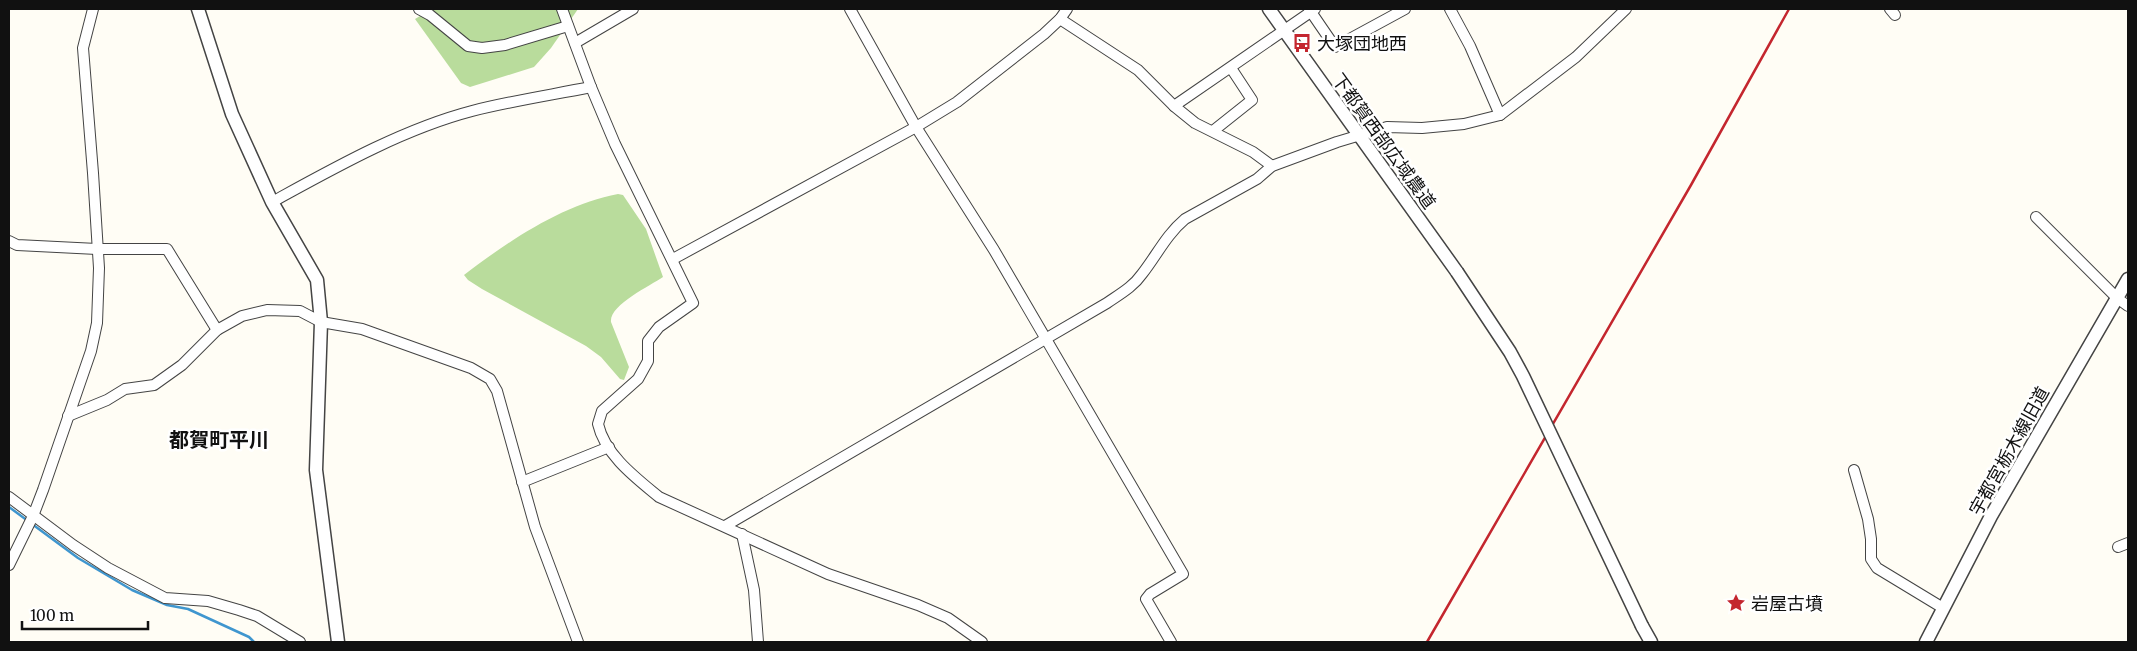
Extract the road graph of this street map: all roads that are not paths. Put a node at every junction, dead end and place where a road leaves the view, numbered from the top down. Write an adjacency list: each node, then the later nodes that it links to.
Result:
1 (92, 9): 28 (street)
2 (198, 9): 25 (street)
3 (419, 9): 14 (street)
4 (562, 9): 14 (street)
5 (633, 9): 16 (street)
6 (850, 9): 21 (street)
7 (1067, 9): 13 (street)
8 (1269, 9): 15 (street, 下都賀西部広域農道)
9 (1405, 9): 12 (street)
10 (1450, 9): 20 (street)
11 (1626, 9): 20 (street)
12 (1312, 10): 15 (street)
13 (1060, 19): 19 (street); 21 (street)
14 (568, 26): 16 (street)
15 (1283, 30): 17 (street); 23 (street, 下都賀西部広域農道)
16 (575, 43): 18 (street)
17 (1231, 68): 19 (street); 22 (street)
18 (591, 87): 25 (street); 29 (street)
19 (1174, 106): 22 (street)
20 (1500, 115): 23 (street)
21 (916, 127): 29 (street); 35 (street)
22 (1213, 131): 24 (street)
23 (1359, 135): 24 (street); 52 (street, 下都賀西部広域農道, bridge)
24 (1272, 166): 35 (street)
25 (272, 202): 33 (street)
26 (2036, 217): 31 (street)
27 (9, 241): 28 (street)
28 (97, 250): 34 (street); 36 (street)
29 (672, 259): 37 (street)
30 (2128, 279): 31 (street, 宇都宮栃木線旧道)
31 (2117, 298): 32 (street); 45 (street, 宇都宮栃木線旧道)
32 (2128, 306)
33 (320, 322): 34 (street); 39 (street); 47 (street)
34 (217, 330): 36 (street)
35 (1047, 339): 42 (street); 51 (street)
36 (68, 416): 41 (street)
37 (609, 447): 39 (street); 42 (street)
38 (1854, 470): 45 (street)
39 (522, 482): 48 (street)
40 (9, 497): 41 (street)
41 (33, 516): 44 (street); 46 (street)
42 (725, 526): 43 (street)
43 (742, 534): 49 (street); 50 (street)
44 (9, 565)
45 (1943, 608): 53 (street, 宇都宮栃木線旧道)
46 (300, 642)
47 (338, 642)
48 (578, 642)
49 (758, 642)
50 (982, 642)
51 (1171, 642)
52 (1651, 642)
53 (1926, 642)

